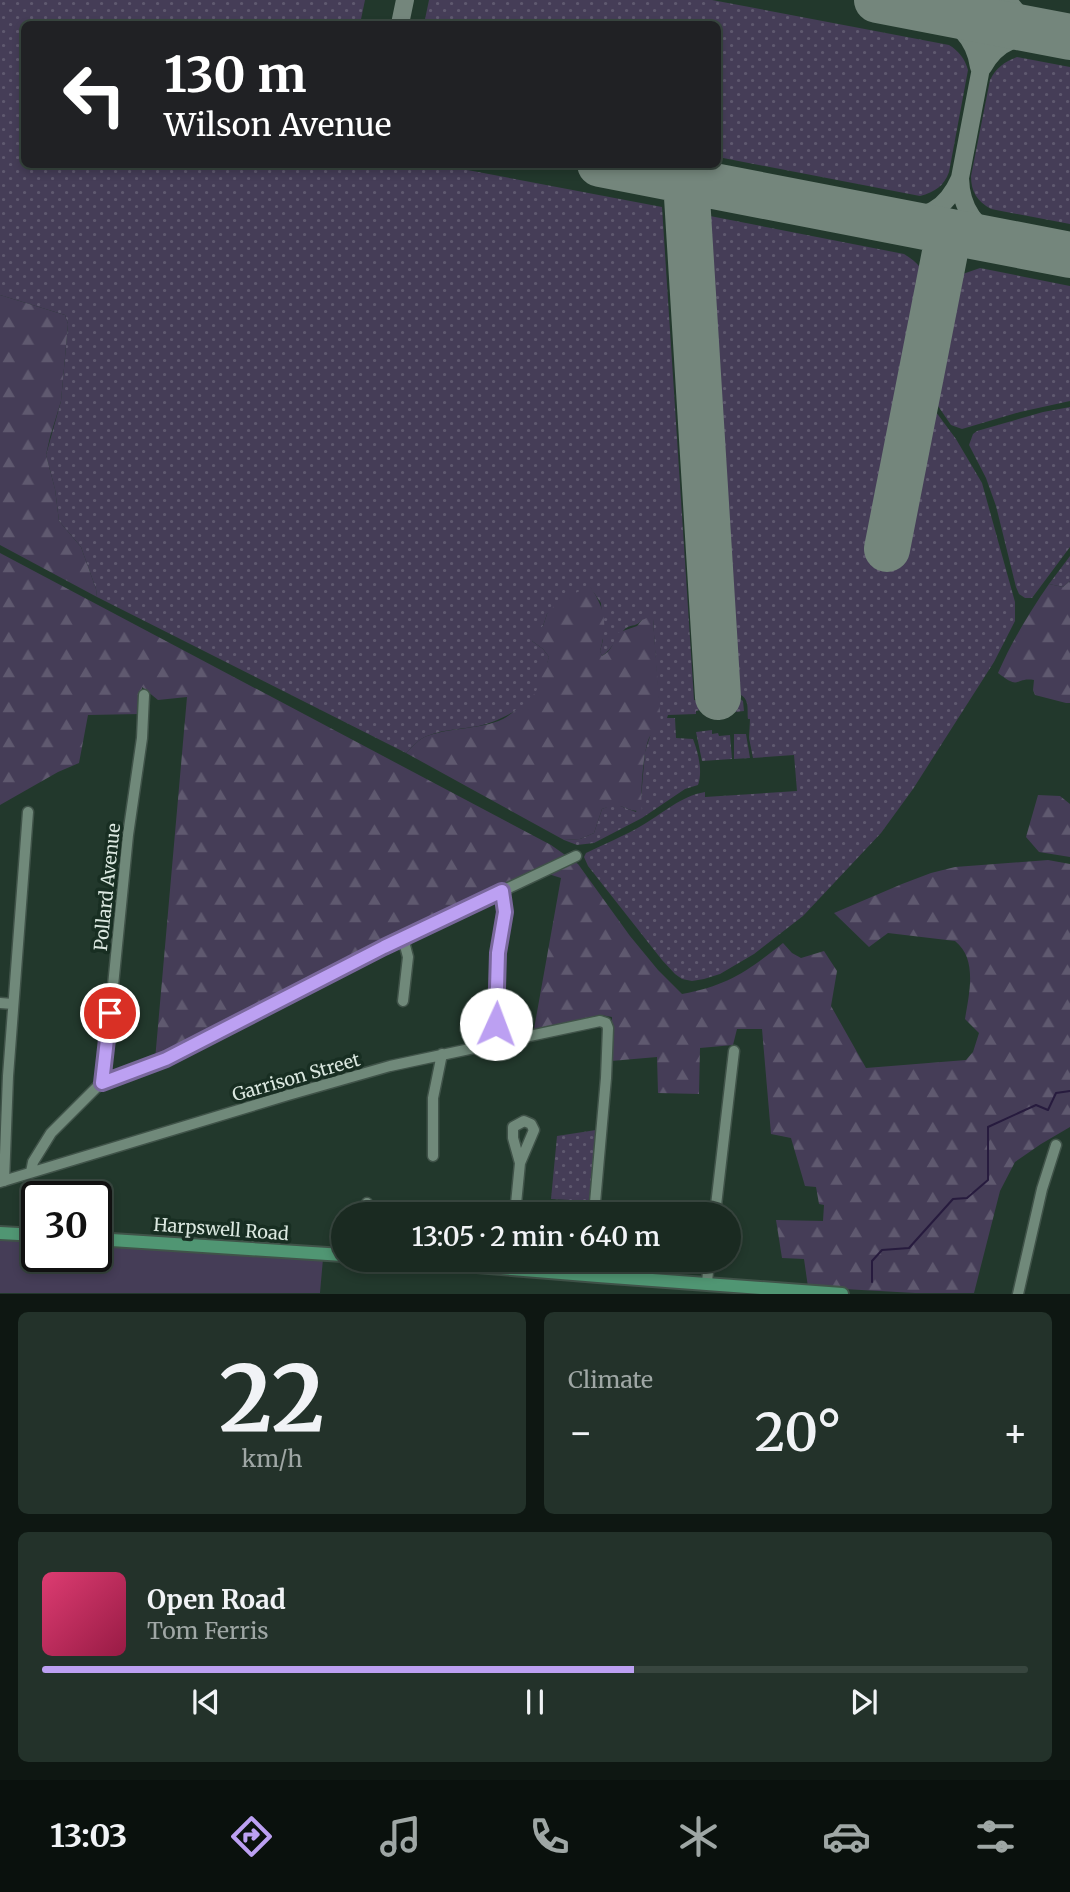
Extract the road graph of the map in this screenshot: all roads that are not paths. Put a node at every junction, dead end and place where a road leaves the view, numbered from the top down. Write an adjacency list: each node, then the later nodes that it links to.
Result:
1 (144, 695): 12 (street, Pollard Avenue)
2 (28, 812): 8 (street)
3 (576, 856): 4 (street)
4 (502, 891): 5 (street); 9 (street)
5 (403, 938): 6 (street); 12 (street)
6 (403, 1001)
7 (0, 1003): 8 (street)
8 (13, 1004): 17 (street)
9 (497, 1042): 11 (street, Garrison Street); 19 (street, Garrison Street)
10 (734, 1051): 20 (street)
11 (442, 1054): 14 (street); 16 (street, Garrison Street)
12 (102, 1083): 16 (street)
13 (1056, 1145): 31 (street)
14 (433, 1156)
15 (520, 1163): 18 (street)
16 (31, 1172): 17 (street, Garrison Street)
17 (2, 1181)
18 (516, 1202)
19 (595, 1202)
20 (716, 1202)
21 (0, 1233): 22 (main road)
22 (21, 1234)
23 (112, 1240): 24 (main road, Harpswell Road)
24 (331, 1254)
25 (566, 1272): 28 (main road)
26 (589, 1272): 28 (street)
27 (708, 1272): 29 (street)
28 (589, 1275): 29 (main road)
29 (707, 1283): 30 (main road)
30 (842, 1293)
31 (1018, 1293)

